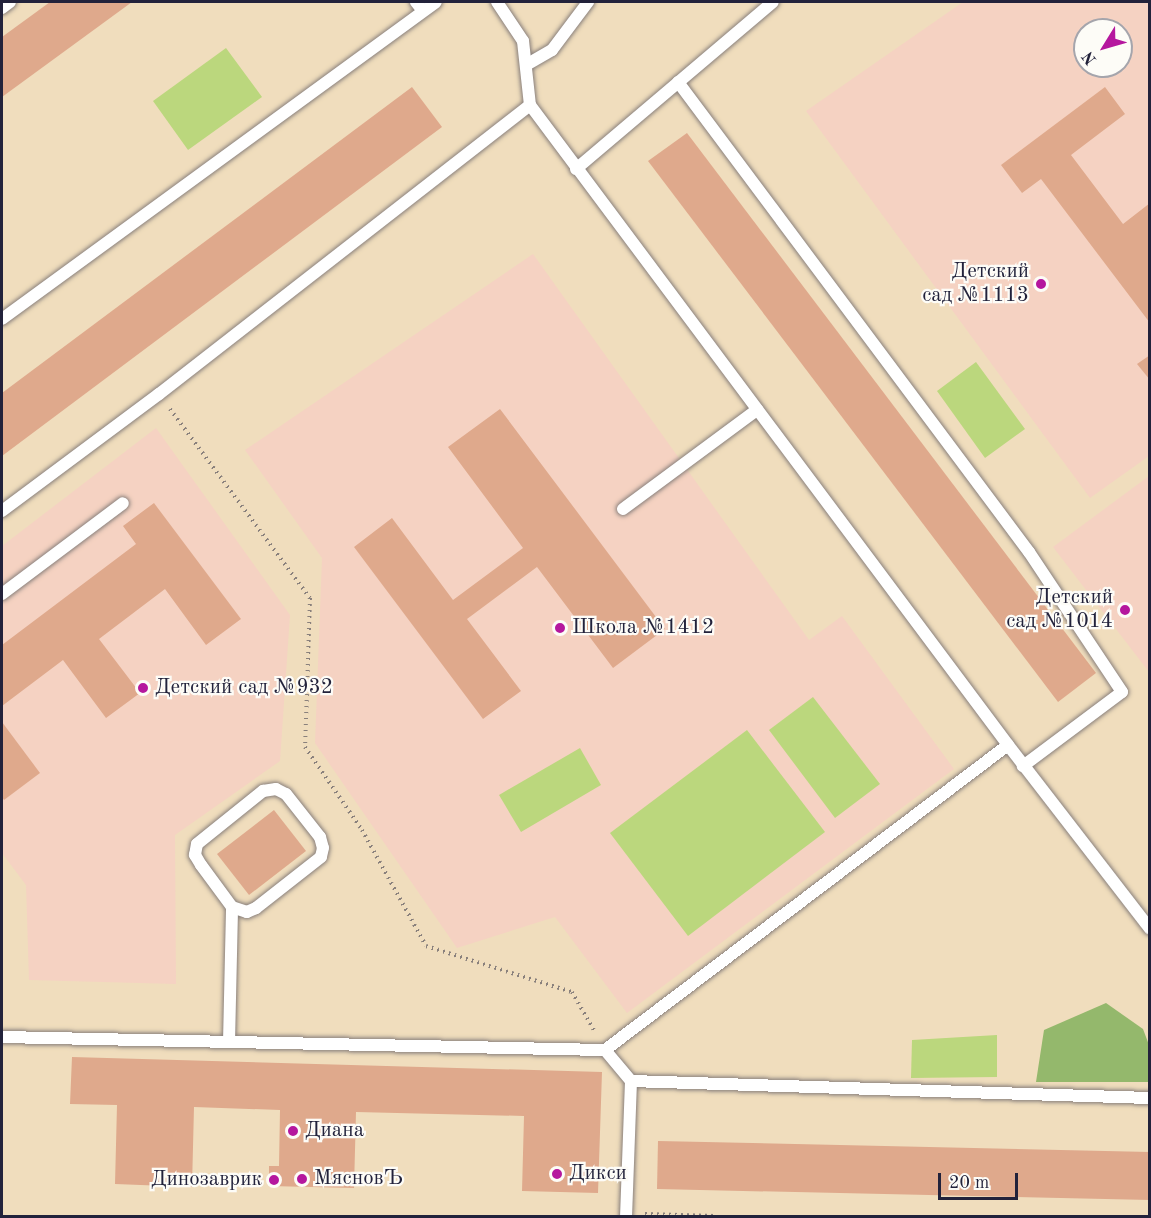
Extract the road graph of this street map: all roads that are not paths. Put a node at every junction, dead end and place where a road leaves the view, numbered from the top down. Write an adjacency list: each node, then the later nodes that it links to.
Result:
1 (10, 2): 7 (lane)
2 (436, 2): 6 (lane)
3 (497, 2): 8 (lane)
4 (588, 2): 8 (lane)
5 (773, 2): 9 (lane)
6 (420, 6): 12 (lane)
7 (2, 8)
8 (526, 65): 10 (lane)
9 (678, 82): 11 (lane); 19 (lane)
10 (530, 105): 11 (lane); 16 (lane)
11 (576, 169): 13 (lane)
12 (2, 319)
13 (757, 410): 15 (lane); 18 (lane)
14 (123, 503): 17 (lane)
15 (623, 509)
16 (2, 511)
17 (2, 594)
18 (1008, 745): 19 (lane); 24 (lane)
19 (1023, 766): 21 (lane)
20 (232, 907): 20 (lane); 23 (lane)
21 (1149, 929)
22 (2, 1037): 23 (lane)
23 (229, 1042): 24 (lane)
24 (605, 1050): 25 (lane)
25 (631, 1082): 26 (lane); 27 (lane)
26 (1149, 1098)
27 (626, 1215)

